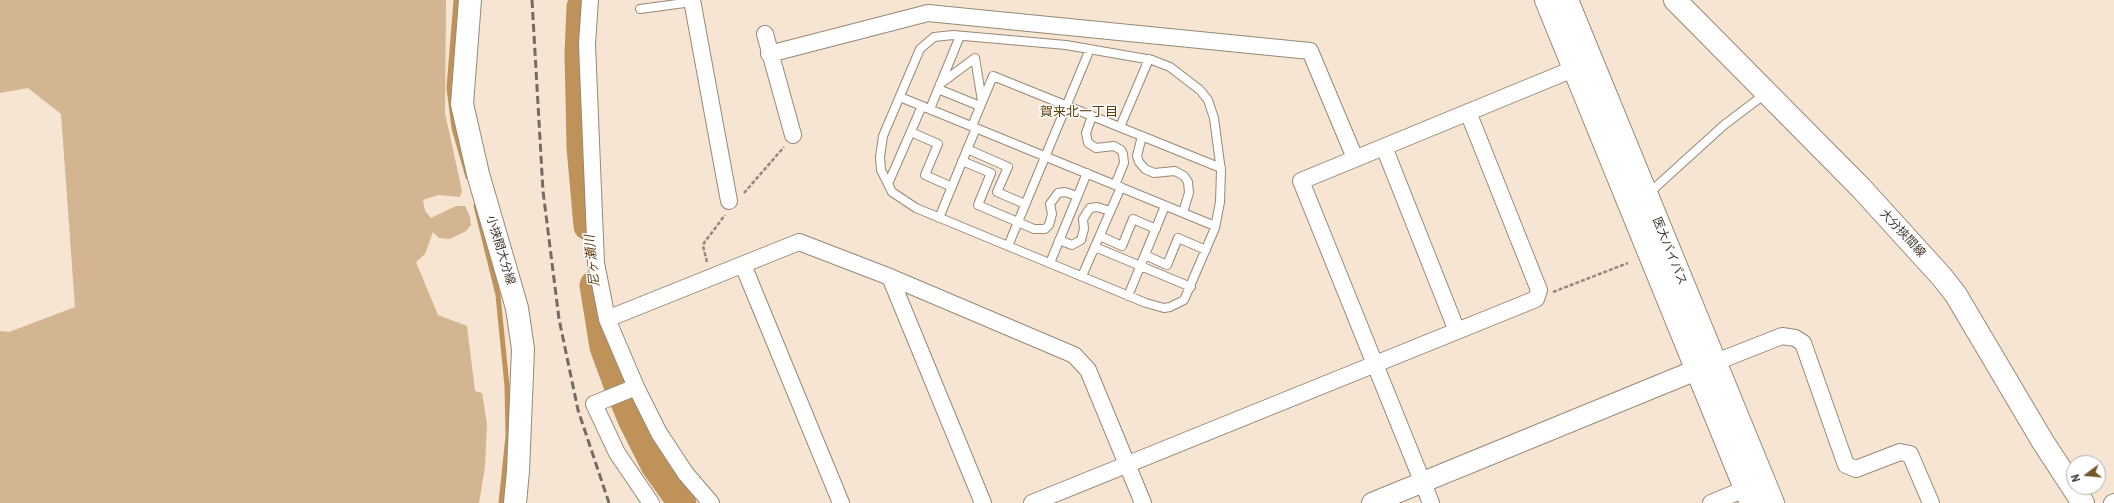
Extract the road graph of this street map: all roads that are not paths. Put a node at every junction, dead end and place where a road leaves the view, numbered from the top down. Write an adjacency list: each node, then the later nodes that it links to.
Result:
1 (470, 0): 70 (main road, 小挾間大分線)
2 (590, 0): 62 (street)
3 (1546, 0): 13 (main road, 医大バイパス)
4 (1567, 0): 13 (main road, 医大バイパス)
5 (1675, 0): 15 (main road, 大分挾間線)
6 (692, 1): 7 (lane); 40 (street)
7 (640, 9)
8 (765, 34): 11 (street)
9 (960, 36): 10 (lane); 14 (lane); 16 (lane)
10 (1090, 49): 12 (lane); 19 (lane)
11 (769, 54): 26 (street); 31 (street)
12 (1149, 59): 24 (lane); 33 (lane)
13 (1583, 65): 21 (street); 38 (main road, 医大バイパス); 65 (main road, 医大バイパス)
14 (939, 86): 17 (lane); 17 (lane); 20 (lane)
15 (1768, 92): 38 (lane); 82 (main road, 大分挾間線)
16 (900, 96): 18 (lane); 35 (lane)
17 (981, 104): 19 (lane); 23 (lane)
18 (922, 106): 20 (lane); 25 (lane)
19 (1066, 106): 22 (lane); 30 (lane)
20 (930, 109): 23 (lane)
21 (1468, 112): 28 (street); 63 (street)
22 (1092, 116): 24 (lane); 36 (lane)
23 (974, 127): 29 (lane); 30 (lane)
24 (1120, 127): 27 (lane)
25 (911, 132): 35 (lane); 37 (lane)
26 (793, 135)
27 (1142, 136): 33 (lane); 44 (lane)
28 (1384, 146): 31 (street); 63 (street)
29 (967, 149): 32 (lane); 41 (lane)
30 (1045, 157): 34 (lane); 41 (lane)
31 (1355, 158): 64 (street)
32 (962, 161): 37 (lane); 46 (lane)
33 (1221, 168): 47 (lane)
34 (1087, 173): 36 (lane); 39 (lane)
35 (888, 184): 45 (lane)
36 (1118, 186): 42 (lane); 43 (lane)
37 (952, 187): 45 (lane)
38 (1647, 194): 65 (main road, 医大バイパス)
39 (1077, 196): 46 (lane); 50 (lane)
40 (728, 201)
41 (1025, 204): 46 (lane)
42 (1165, 206): 44 (lane); 48 (lane)
43 (1110, 211): 49 (lane); 50 (lane)
44 (1182, 212): 47 (lane)
45 (939, 218): 51 (lane)
46 (1018, 222): 51 (lane)
47 (1215, 226): 53 (lane)
48 (1156, 229): 49 (lane); 54 (lane)
49 (1100, 236): 52 (lane)
50 (1059, 240): 55 (lane)
51 (1008, 246): 55 (lane)
52 (1095, 247): 57 (lane); 58 (lane)
53 (1206, 250): 54 (lane); 60 (lane)
54 (1145, 255): 57 (lane)
55 (1050, 263): 58 (lane)
56 (743, 265): 59 (street); 62 (street); 73 (street)
57 (1140, 266): 60 (lane); 61 (lane)
58 (1082, 276): 61 (lane)
59 (890, 277): 67 (street); 74 (street)
60 (1190, 287): 61 (lane)
61 (1128, 296)
62 (607, 319): 66 (street)
63 (1457, 331): 64 (street)
64 (1375, 364): 67 (street); 68 (street)
65 (1706, 366): 68 (street); 69 (main road, 医大バイパス); 80 (main road, 医大バイパス); 81 (street)
66 (631, 389): 71 (street); 72 (street)
67 (1127, 465): 75 (street); 76 (street)
68 (1423, 482): 77 (street); 78 (street)
69 (1748, 496): 79 (street)
70 (515, 503)
71 (651, 503)
72 (711, 503)
73 (842, 503)
74 (983, 503)
75 (1032, 503)
76 (1143, 503)
77 (1372, 503)
78 (1431, 503)
79 (1711, 503)
80 (1773, 503)
81 (1931, 503)
82 (2083, 503)

